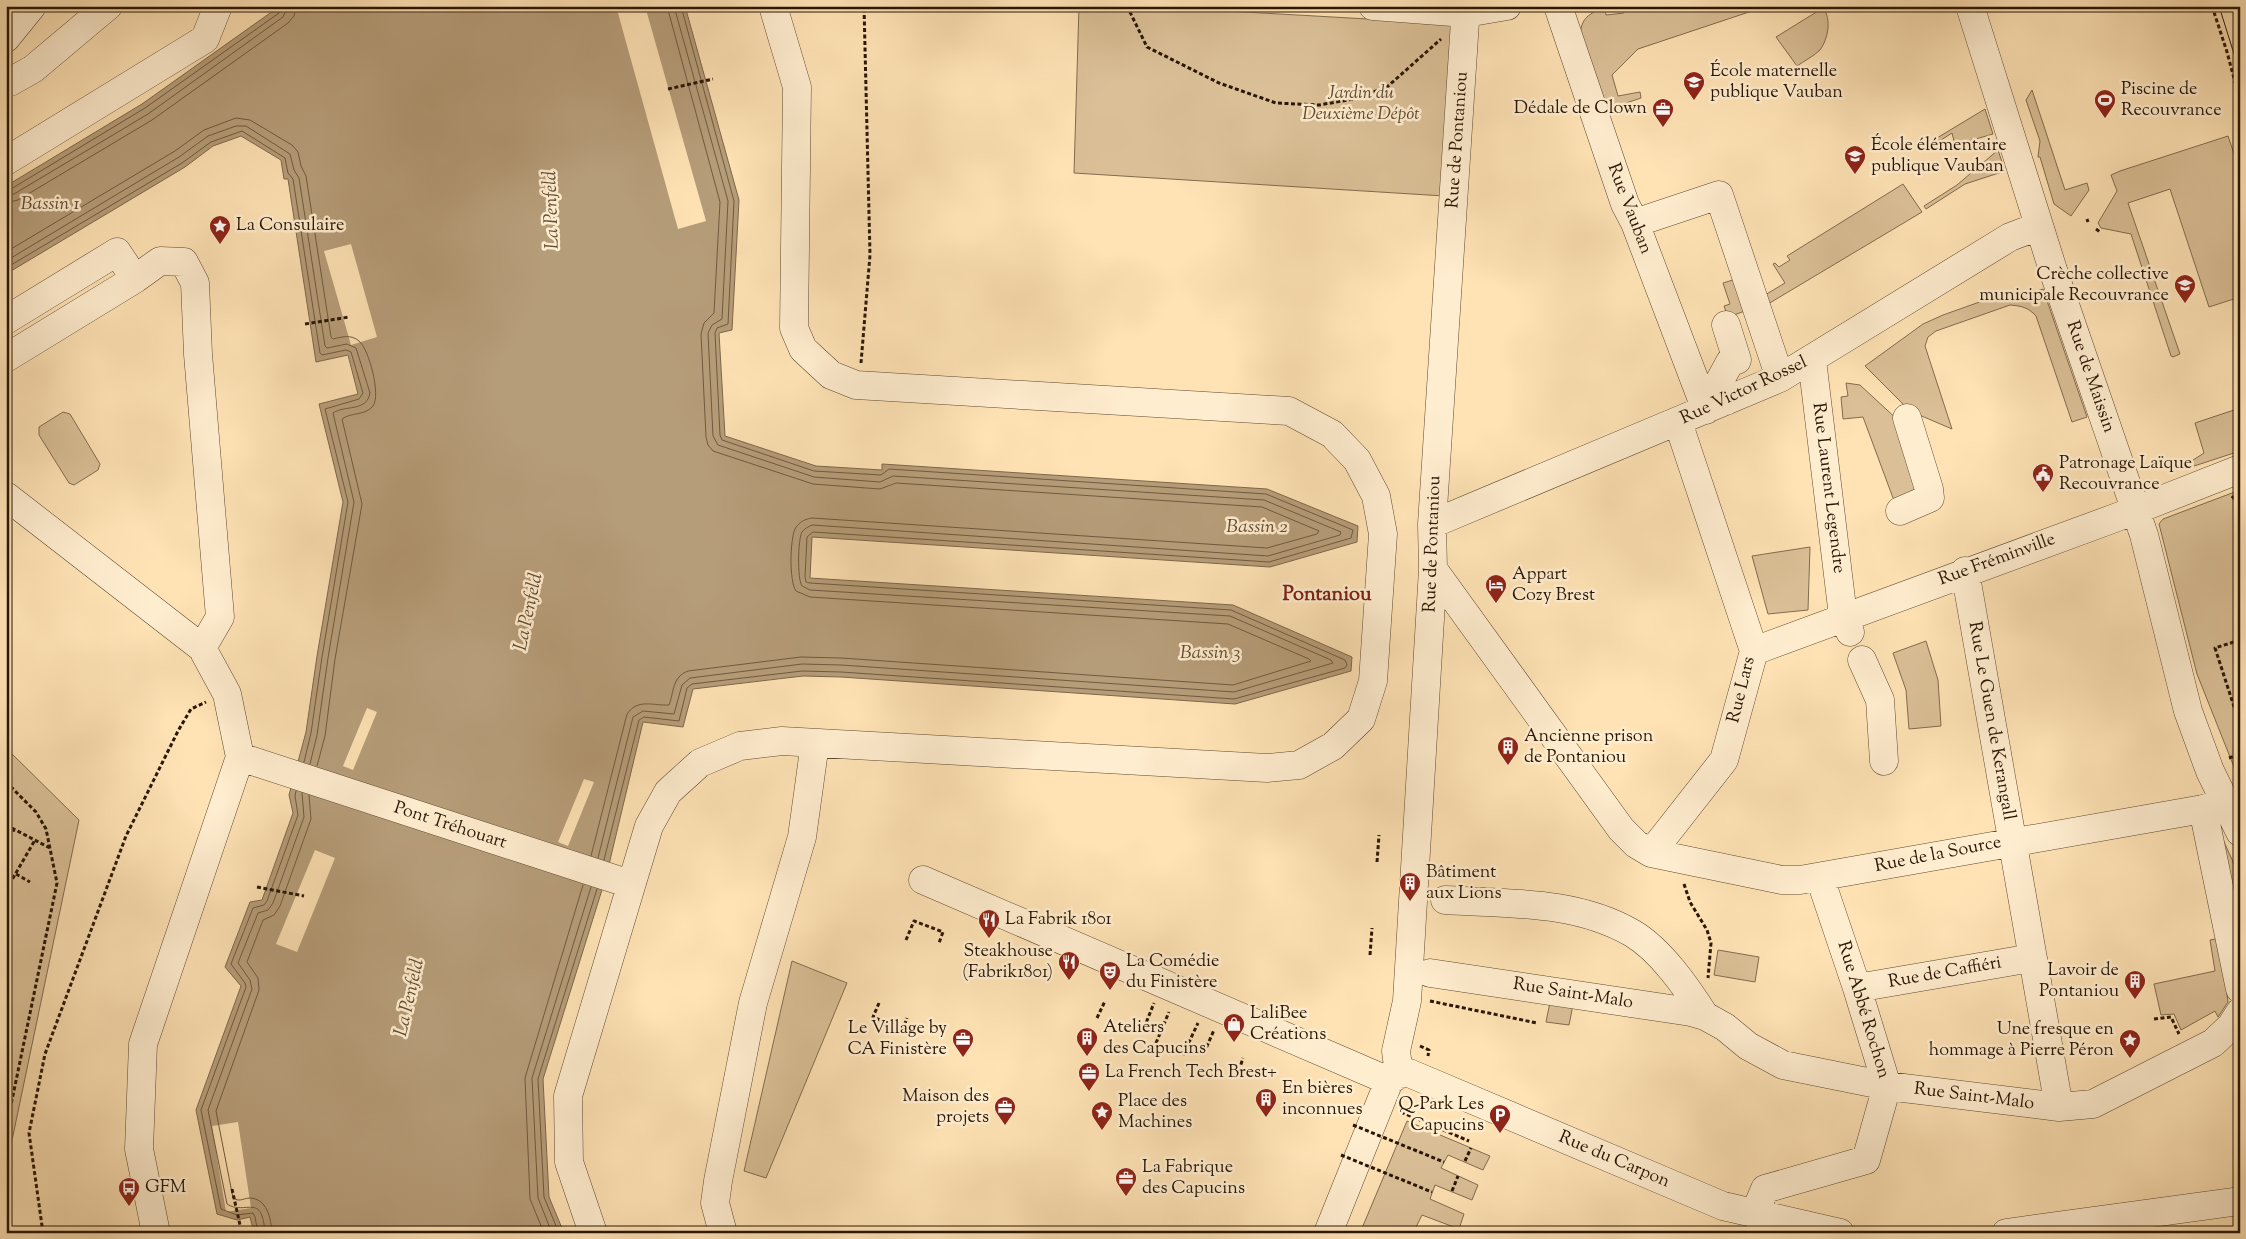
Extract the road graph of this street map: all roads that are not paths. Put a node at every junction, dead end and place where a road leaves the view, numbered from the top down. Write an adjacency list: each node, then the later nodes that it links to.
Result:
1 (32, 6): 10 (street)
2 (108, 6): 11 (street)
3 (218, 6): 12 (street)
4 (773, 6): 35 (street)
5 (1373, 6): 9 (street)
6 (1507, 6): 9 (street)
7 (1558, 6): 13 (street, Rue Vauban)
8 (1970, 6): 14 (street, Rue de Maissin)
9 (1466, 10): 28 (street, Rue de Pontaniou)
10 (6, 38)
11 (6, 80)
12 (6, 161)
13 (1635, 223): 20 (street); 21 (street, Rue Vauban)
14 (2039, 226): 19 (street, Rue Victor Rossel); 27 (street, Rue de Maissin)
15 (135, 279): 16 (street); 18 (street); 32 (street)
16 (6, 320)
17 (1726, 325): 21 (street)
18 (6, 358)
19 (1812, 360): 20 (street, Rue Victor Rossel); 31 (street, Rue Laurent Legendre)
20 (1780, 378): 21 (street, Rue Victor Rossel)
21 (1716, 406): 23 (street, Rue Victor Rossel)
22 (1907, 418): 26 (street)
23 (1678, 422): 28 (street, Rue Victor Rossel); 33 (street, Rue Lars)
24 (2240, 469): 27 (street, Rue Fréminville)
25 (6, 496): 32 (street)
26 (1900, 510)
27 (2135, 510): 30 (street, Rue Fréminville); 38 (street, Rue de Maissin)
28 (1432, 524): 29 (street, Rue de Pontaniou)
29 (1433, 569): 41 (street); 52 (street, Rue de Pontaniou)
30 (1965, 571): 31 (street, Rue Fréminville); 40 (street, Rue Le Guen de Kerangall)
31 (1847, 624): 33 (street, Rue Fréminville)
32 (202, 648): 36 (street)
33 (1754, 651): 41 (street, Rue Lars)
34 (1862, 660): 37 (street)
35 (815, 742): 44 (street); 59 (street)
36 (240, 757): 44 (street, Pont Tréhouart); 57 (street)
37 (1884, 761)
38 (2214, 805): 39 (street, Rue de Maissin); 40 (street, Rue de la Source); 49 (street)
39 (2240, 832)
40 (2012, 841): 42 (street, Rue de la Source); 46 (street, Rue Le Guen de Kerangall)
41 (1651, 853): 42 (street, Rue de la Source)
42 (1820, 878): 48 (street, Rue Abbé Rochon)
43 (923, 880): 52 (street, Rue du Carpon)
44 (618, 881): 58 (street)
45 (1445, 900): 51 (street)
46 (2032, 958): 48 (street, Rue de Caffiéri); 54 (street, Rue Le Guen de Kerangall)
47 (1430, 972): 51 (street, Rue Saint-Malo)
48 (1858, 988): 53 (street, Rue Abbé Rochon)
49 (2240, 989)
50 (2240, 1012): 54 (street, Rue Saint-Malo)
51 (1705, 1016): 53 (street, Rue Saint-Malo)
52 (1383, 1078): 56 (street, Rue du Carpon); 60 (street, Rue de Pontaniou)
53 (1887, 1086): 54 (street, Rue Saint-Malo); 56 (street, Rue Abbé Rochon)
54 (2059, 1107)
55 (2240, 1201): 62 (street)
56 (1754, 1215): 61 (street, Rue du Carpon)
57 (156, 1233)
58 (594, 1233)
59 (723, 1233)
60 (1328, 1233)
61 (1840, 1233)
62 (2006, 1233)

